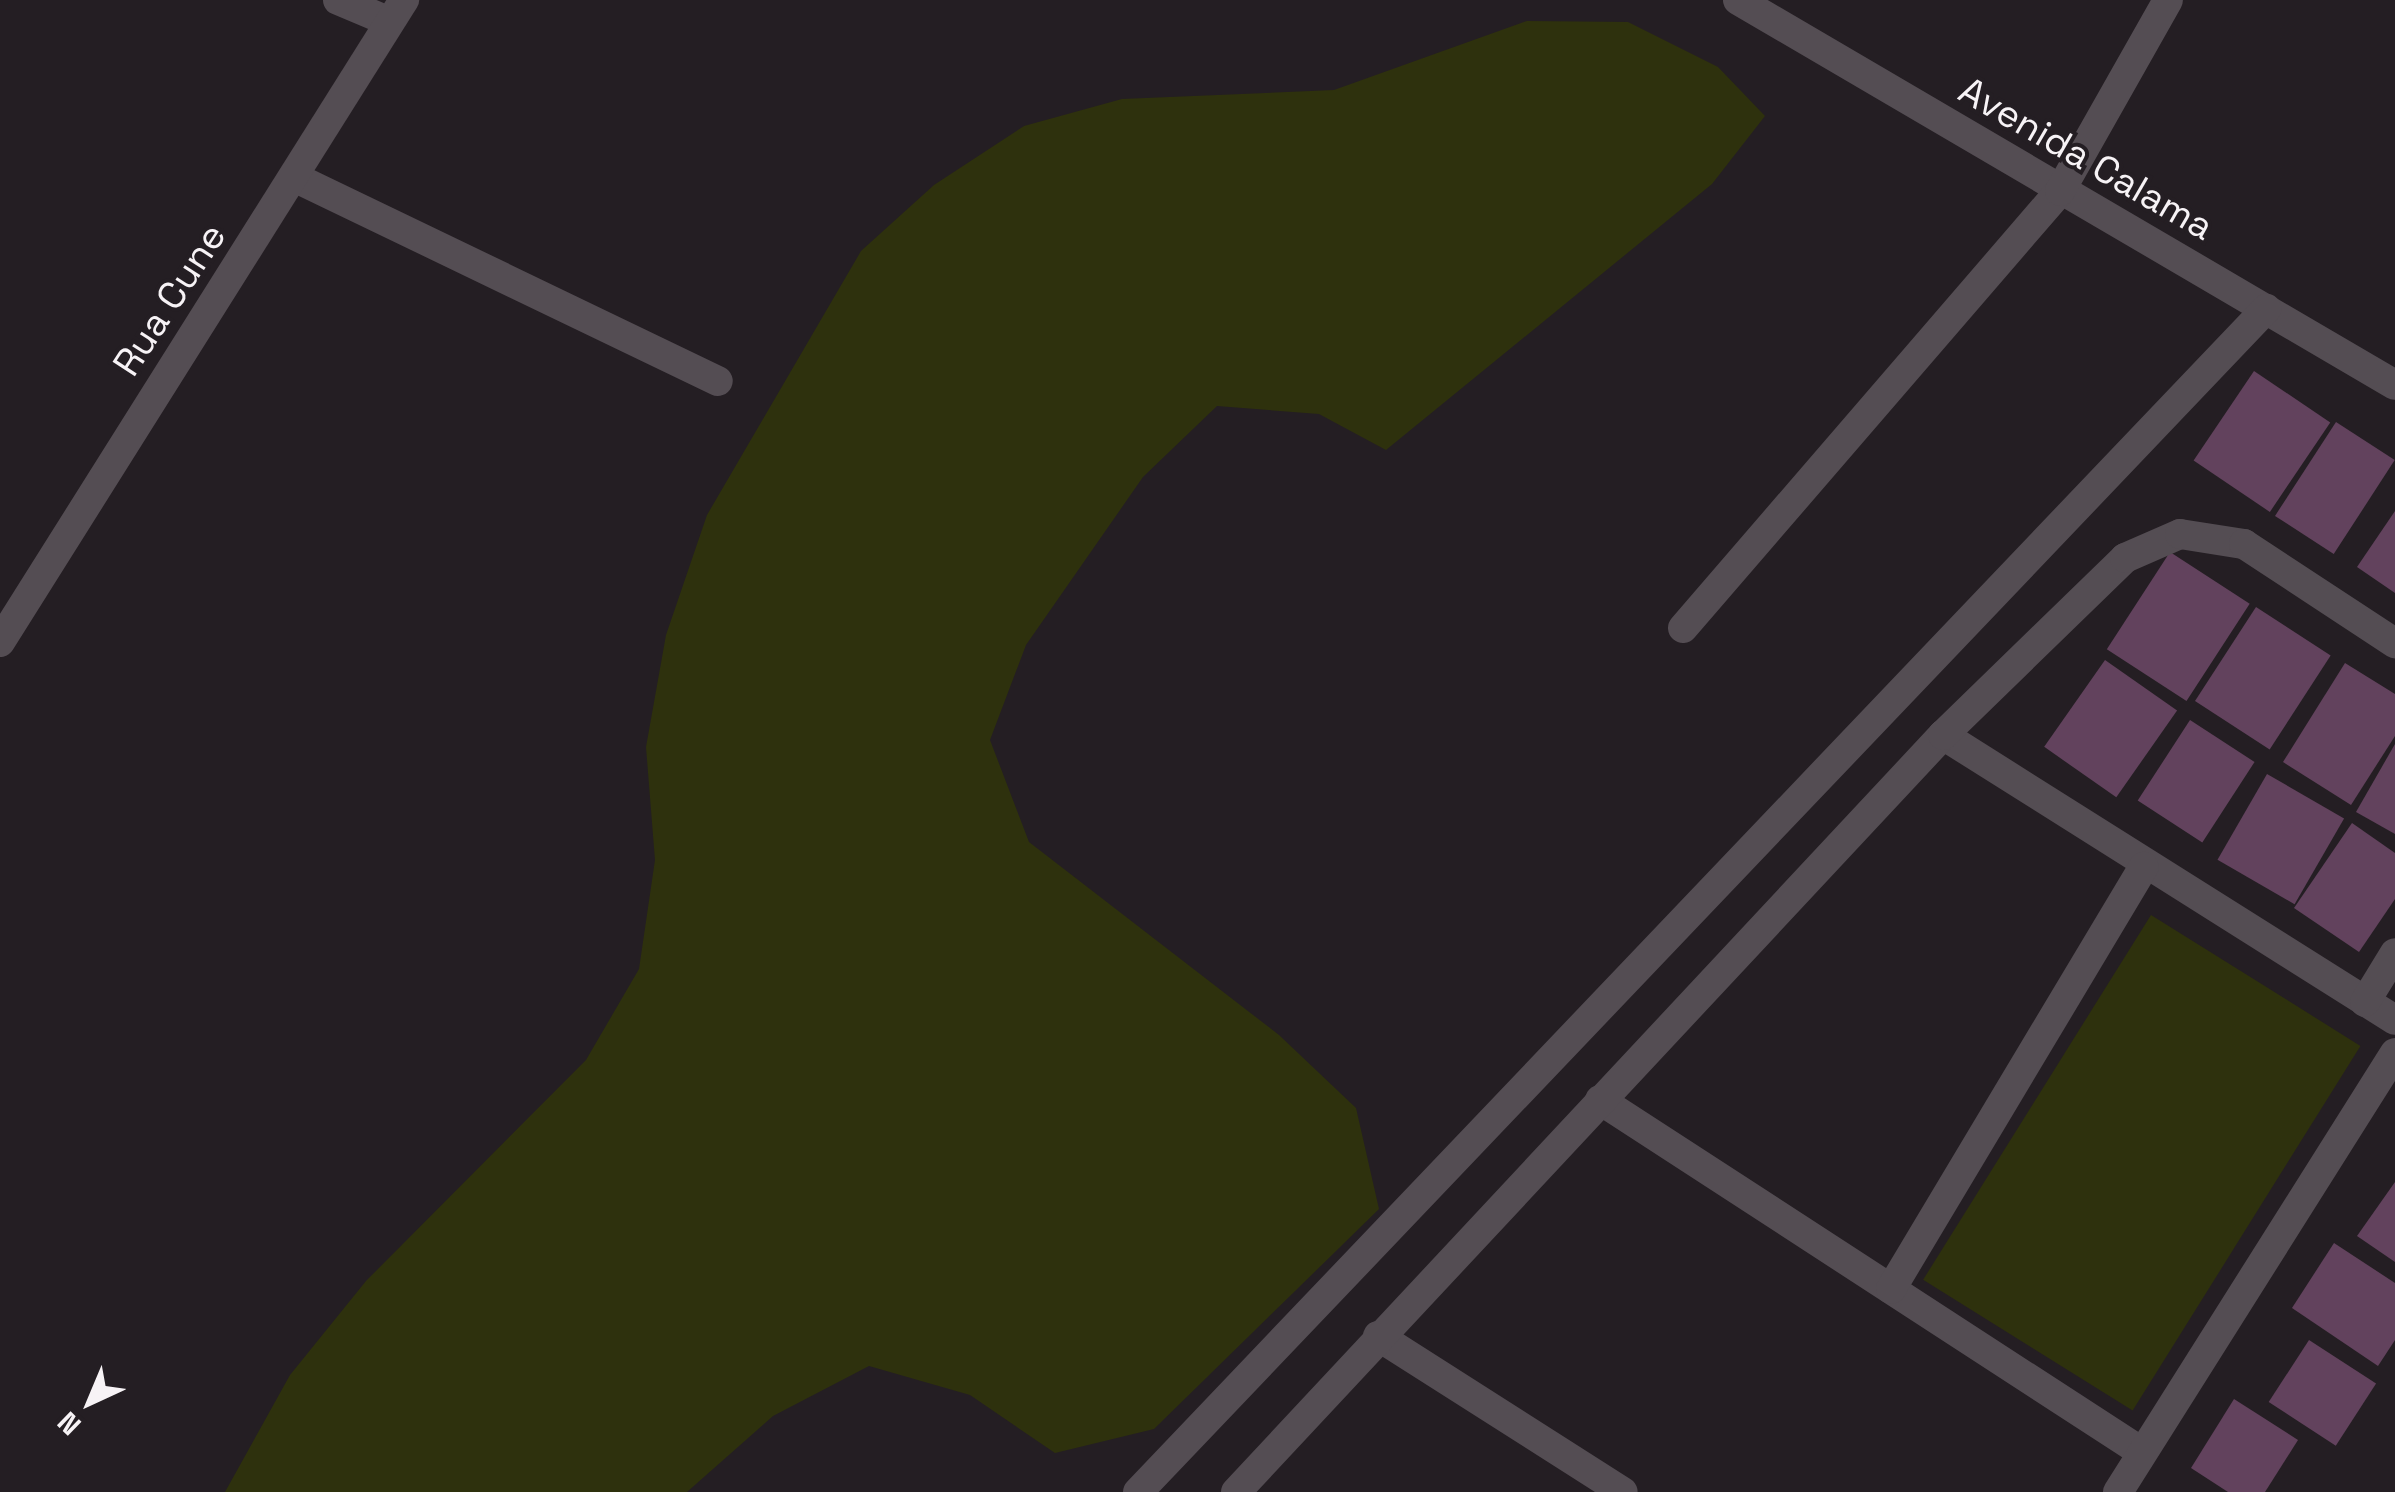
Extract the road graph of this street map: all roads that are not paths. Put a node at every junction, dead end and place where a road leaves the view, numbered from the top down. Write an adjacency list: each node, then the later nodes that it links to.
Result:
1 (338, 0): 4 (street)
2 (1738, 0): 6 (street, Avenida Calama)
3 (2168, 0): 6 (street)
4 (397, 11): 5 (street, Rua Cune)
5 (296, 178): 8 (street); 11 (street, Rua Cune)
6 (2060, 191): 7 (street, Avenida Calama); 10 (street)
7 (2266, 309): 9 (street, Avenida Calama); 23 (street)
8 (718, 380)
9 (2395, 385)
10 (1683, 628)
11 (0, 642)
12 (2395, 643): 13 (street)
13 (1943, 735): 14 (street); 19 (street)
14 (2144, 867): 16 (street); 20 (street)
15 (2395, 953): 16 (street)
16 (2365, 1002): 17 (street)
17 (2395, 1020)
18 (2395, 1053): 22 (street)
19 (1600, 1100): 20 (street); 21 (street)
20 (1891, 1289): 22 (street)
21 (1378, 1336): 24 (street); 25 (street)
22 (2140, 1451): 26 (street)
23 (1138, 1492)
24 (1236, 1492)
25 (1623, 1492)
26 (2118, 1492)

